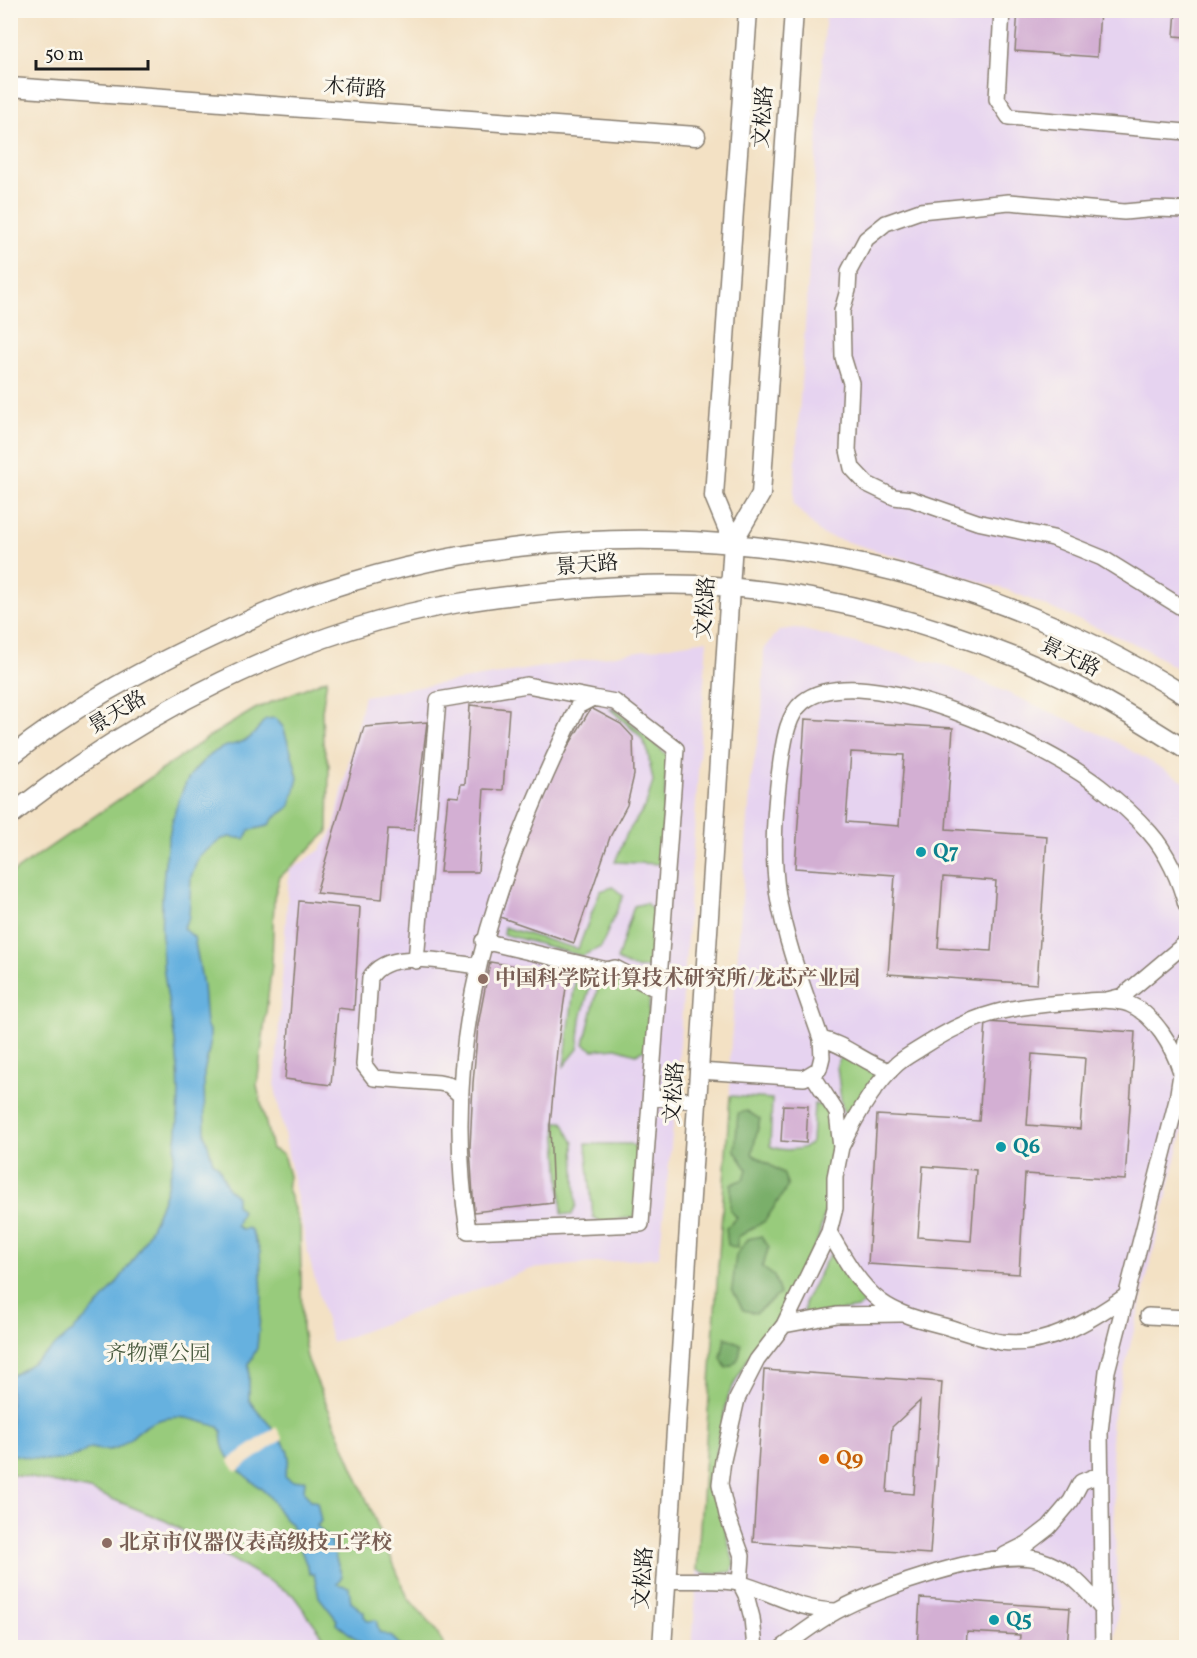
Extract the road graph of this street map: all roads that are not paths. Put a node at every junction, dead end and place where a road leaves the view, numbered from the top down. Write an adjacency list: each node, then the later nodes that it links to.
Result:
1 (748, 10): 8 (street, 文松路)
2 (794, 10): 8 (street, 文松路)
3 (1002, 10): 5 (street)
4 (10, 87): 6 (street, 木荷路)
5 (1186, 132)
6 (696, 136)
7 (1186, 210): 10 (street)
8 (733, 542): 9 (street, 文松路); 11 (street, 景天路); 14 (street, 景天路)
9 (730, 588): 13 (street, 景天路); 15 (street, 景天路); 25 (street, 文松路)
10 (1186, 610)
11 (1186, 696)
12 (593, 698): 17 (street); 19 (street); 21 (street)
13 (1186, 750)
14 (10, 757)
15 (10, 816)
16 (1186, 905): 23 (street)
17 (483, 941): 20 (street); 21 (street)
18 (1186, 943): 22 (street)
19 (416, 961): 20 (street); 29 (street)
20 (478, 966): 29 (street)
21 (658, 990): 30 (street)
22 (1104, 1000): 26 (street); 27 (street)
23 (821, 1039): 26 (street); 28 (street)
24 (1186, 1041): 27 (street)
25 (699, 1071): 28 (street); 31 (street, 文松路)
26 (890, 1071): 32 (street)
27 (1181, 1072): 34 (street)
28 (812, 1074): 32 (street)
29 (461, 1096): 30 (street)
30 (651, 1097): 31 (street)
31 (698, 1101): 41 (street, 文松路)
32 (841, 1147): 33 (street)
33 (829, 1232): 35 (street); 38 (street)
34 (1126, 1296): 35 (street); 39 (street)
35 (901, 1314): 38 (street)
36 (1148, 1316): 37 (street)
37 (1186, 1318)
38 (784, 1325): 42 (street)
39 (1101, 1474): 40 (street); 43 (street)
40 (997, 1558): 43 (street); 44 (street)
41 (667, 1580): 42 (street); 45 (street, 文松路)
42 (740, 1583): 44 (street); 46 (street)
43 (1103, 1610): 48 (street)
44 (836, 1611): 47 (street)
45 (662, 1647)
46 (755, 1647)
47 (782, 1647)
48 (1103, 1647)

